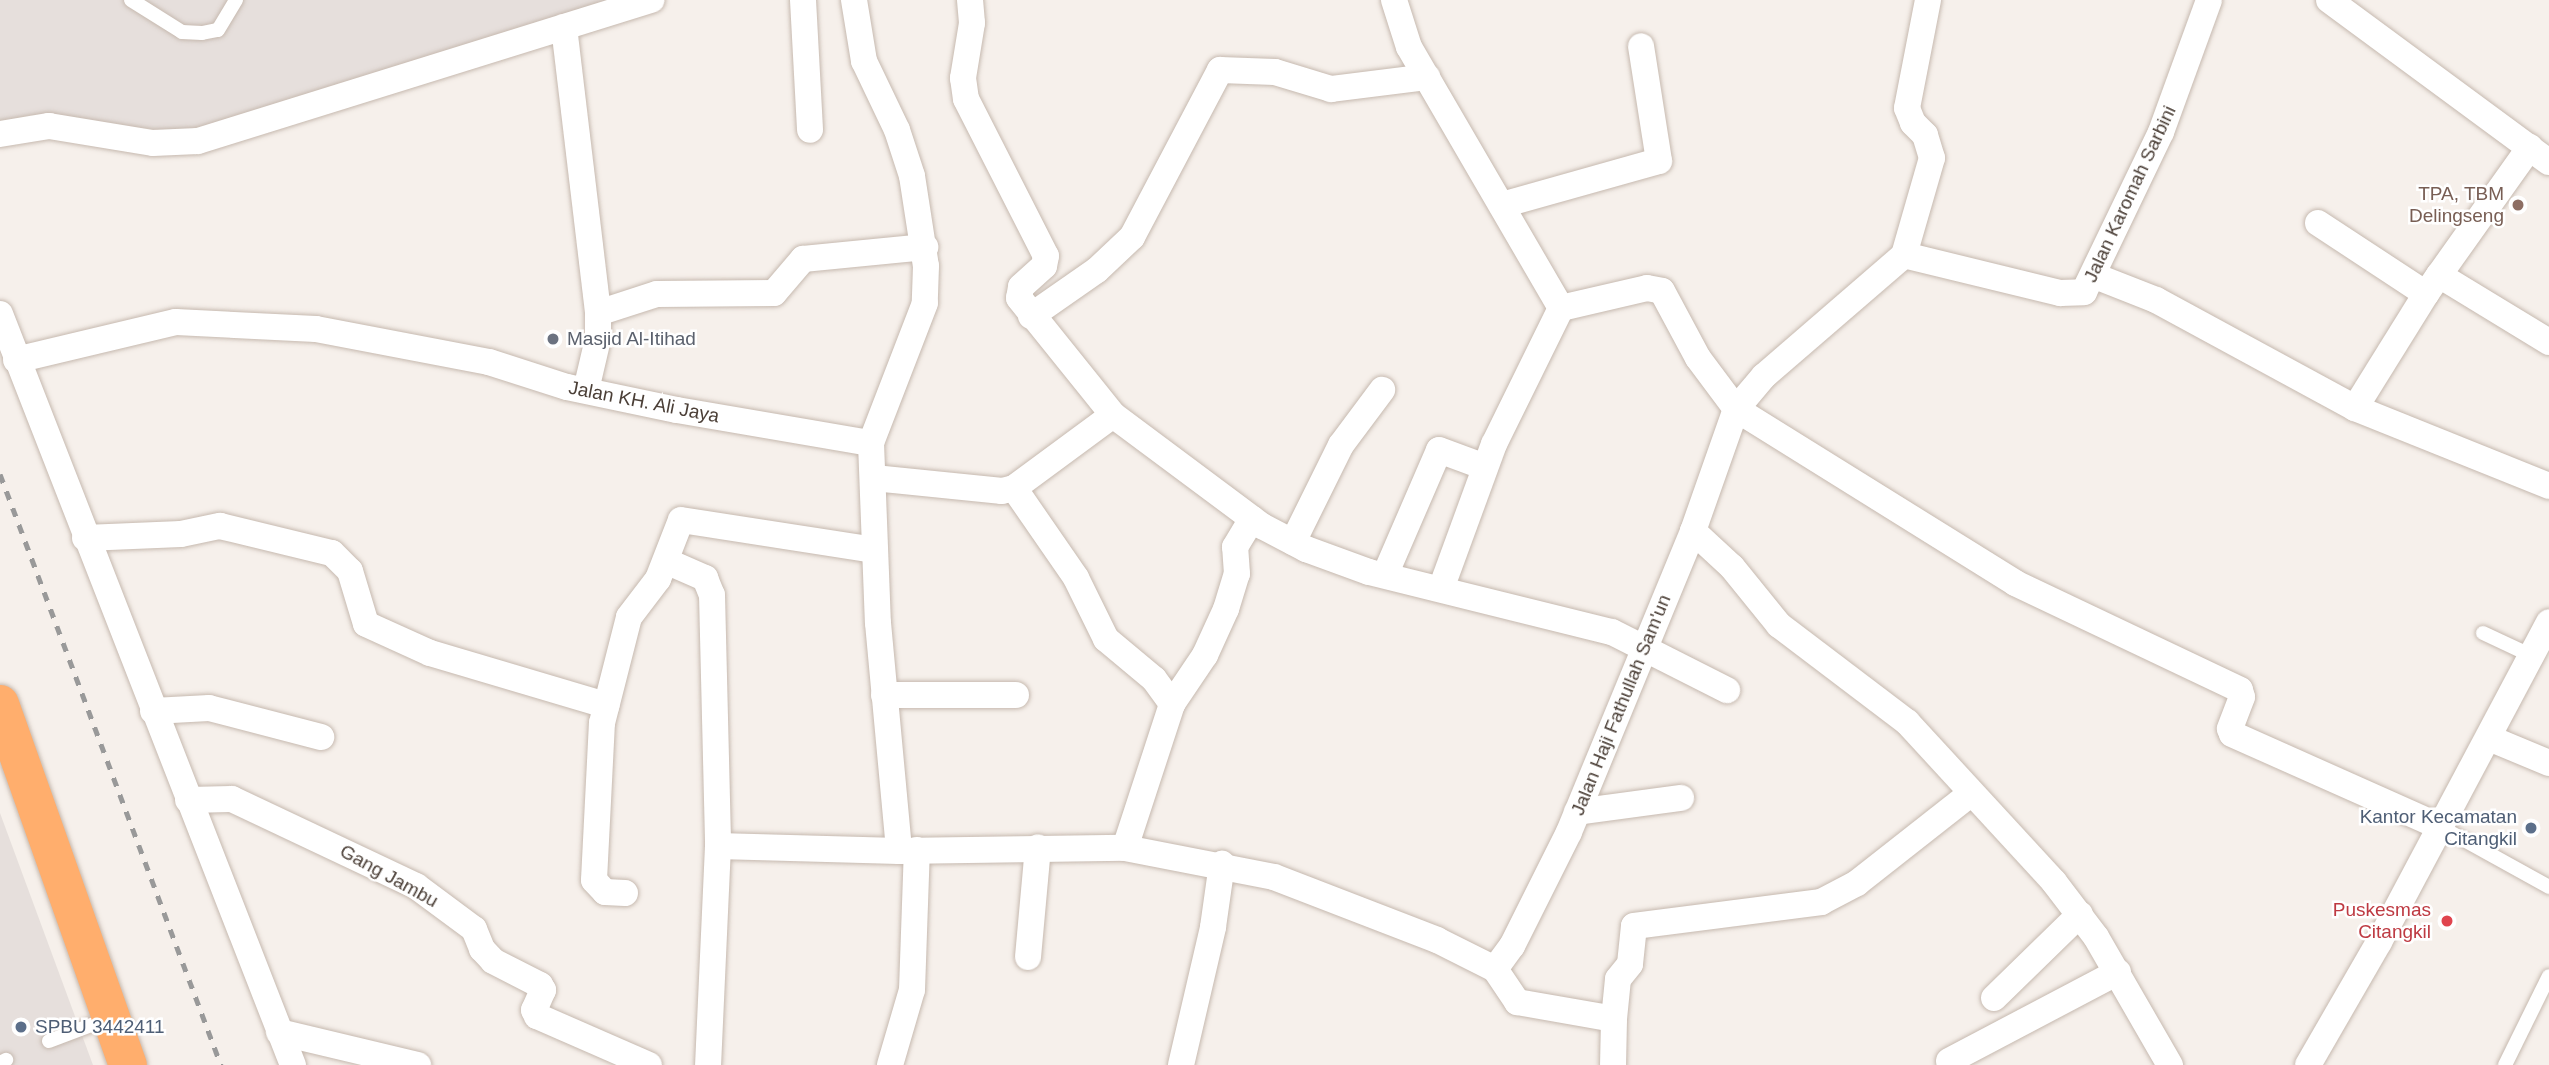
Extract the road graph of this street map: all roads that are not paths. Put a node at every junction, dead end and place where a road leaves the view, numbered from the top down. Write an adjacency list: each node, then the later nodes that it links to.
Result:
1 (131, 0): 2 (lane)
2 (236, 0)
3 (652, 0): 11 (street)
4 (803, 0): 14 (street)
5 (854, 0): 19 (street)
6 (970, 0): 26 (street)
7 (1394, 0): 13 (street)
8 (1928, 0): 20 (street)
9 (2209, 0): 21 (street, Jalan Karomah Sarbini)
10 (2329, 0): 16 (street)
11 (564, 27): 15 (street); 24 (street)
12 (1641, 46): 17 (street)
13 (1427, 77): 17 (street); 26 (street)
14 (810, 130)
15 (0, 134)
16 (2539, 154): 22 (street)
17 (1502, 205): 23 (street)
18 (2318, 223): 22 (street)
19 (925, 247): 24 (street); 34 (street)
20 (1904, 255): 21 (street, Jalan Karomah Sarbini); 32 (street)
21 (2095, 276): 31 (street)
22 (2432, 284): 27 (street); 31 (street)
23 (1561, 307): 32 (street); 35 (street)
24 (598, 313): 29 (street)
25 (0, 314): 28 (street)
26 (1031, 316): 33 (street)
27 (2549, 342)
28 (16, 360): 29 (street, Jalan KH. Ali Jaya); 41 (street)
29 (586, 390): 34 (street, Jalan KH. Ali Jaya)
30 (1381, 390): 42 (street)
31 (2355, 408): 37 (street)
32 (1736, 409): 40 (street, Jalan Haji Fathullah Sam'un); 65 (street)
33 (1113, 415): 38 (street); 39 (street)
34 (871, 443): 36 (street)
35 (1485, 467): 45 (street); 46 (street)
36 (874, 478): 38 (street); 43 (street)
37 (2549, 486)
38 (1014, 488): 55 (street)
39 (1252, 519): 42 (street); 55 (street)
40 (1693, 531): 49 (street, Jalan Haji Fathullah Sam'un); 61 (street)
41 (85, 538): 56 (street); 57 (street)
42 (1293, 542): 45 (street)
43 (874, 550): 44 (street); 52 (street)
44 (666, 561): 56 (street); 66 (street)
45 (1385, 575): 46 (street)
46 (1441, 589): 49 (street)
47 (2549, 622): 50 (street)
48 (2483, 632): 50 (lane)
49 (1643, 647): 51 (street); 64 (street, Jalan Haji Fathullah Sam'un)
50 (2532, 656): 59 (street)
51 (1727, 690)
52 (884, 695): 53 (street); 69 (street)
53 (1016, 695)
54 (0, 704): 79 (highway)
55 (1172, 704): 68 (street)
56 (606, 705): 72 (street)
57 (153, 711): 58 (street); 63 (street)
58 (321, 737)
59 (2489, 738): 60 (street); 65 (street)
60 (2549, 763)
61 (1970, 794): 73 (street); 80 (street)
62 (1681, 798): 64 (street)
63 (188, 800): 81 (street); 87 (street, Gang Jambu)
64 (1577, 812): 75 (street, Jalan Haji Fathullah Sam'un)
65 (2439, 826): 71 (lane); 93 (street)
66 (718, 846): 69 (street); 88 (street)
67 (1038, 847): 68 (street); 69 (street); 74 (street)
68 (1125, 848): 70 (street)
69 (908, 851): 89 (street)
70 (1222, 864): 75 (street); 90 (street)
71 (2549, 887)
72 (625, 893)
73 (2080, 914): 76 (street); 78 (street)
74 (1028, 957)
75 (1495, 970): 80 (street)
76 (2118, 972): 83 (street); 92 (street)
77 (2549, 976): 94 (lane)
78 (1994, 998)
79 (111, 1017): 82 (lane); 84 (highway)
80 (1614, 1018): 91 (street)
81 (279, 1032): 85 (street); 86 (street)
82 (49, 1041)
83 (1949, 1061)
84 (128, 1065)
85 (293, 1065)
86 (418, 1065)
87 (649, 1065)
88 (708, 1065)
89 (890, 1065)
90 (1181, 1065)
91 (1614, 1065)
92 (2170, 1065)
93 (2308, 1065)
94 (2505, 1065)

